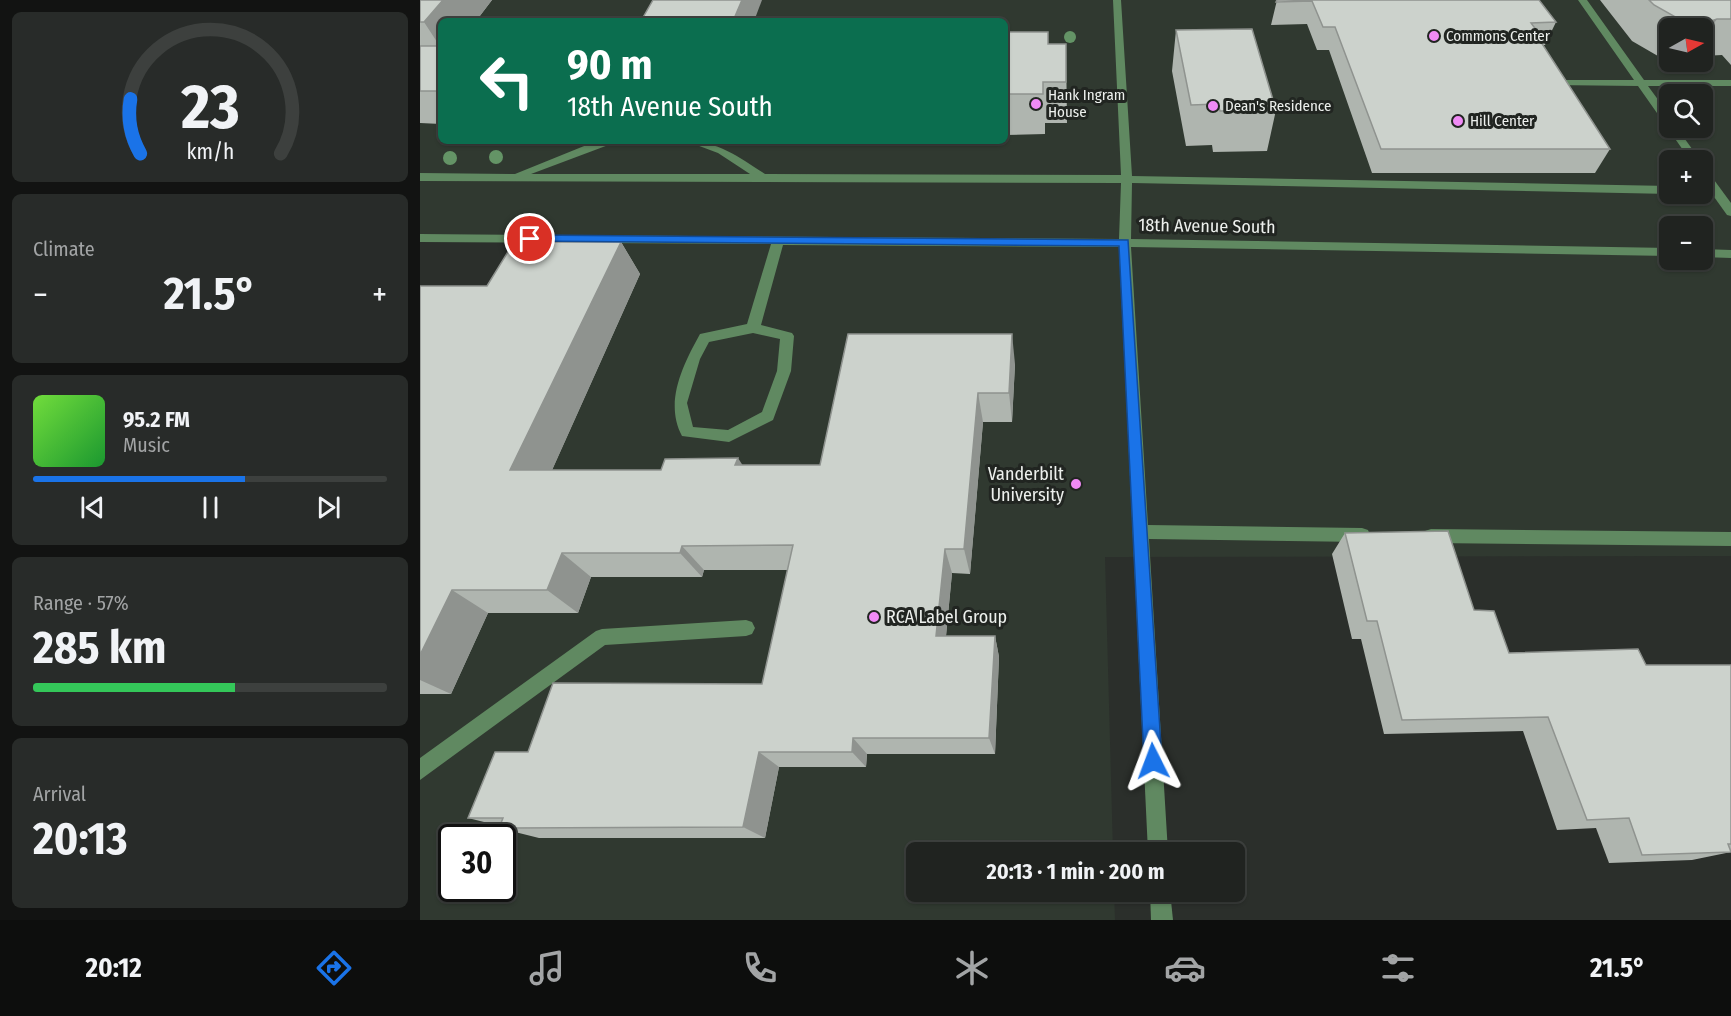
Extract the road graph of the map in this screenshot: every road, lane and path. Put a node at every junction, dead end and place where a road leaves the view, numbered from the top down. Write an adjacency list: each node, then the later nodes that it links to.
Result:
1 (1117, 0): 12 (street)
2 (1582, 0): 4 (street)
3 (1556, 83): 4 (street)
4 (1641, 83): 5 (street); 6 (street)
5 (1729, 86)
6 (1659, 108)
7 (598, 144): 10 (street)
8 (700, 144): 11 (street)
9 (420, 177): 10 (street)
10 (512, 177): 11 (street)
11 (763, 178): 12 (street)
12 (1126, 179): 14 (street); 21 (street)
13 (1713, 186): 16 (street)
14 (1659, 190)
15 (1713, 191): 16 (street)
16 (1717, 191): 17 (street); 18 (street)
17 (1731, 192)
18 (1731, 212)
19 (420, 238): 20 (street, 18th Avenue South)
20 (778, 241): 21 (street, 18th Avenue South); 25 (street)
21 (1125, 243): 22 (street, 18th Avenue South); 26 (street)
22 (1659, 252)
23 (1713, 253): 24 (street)
24 (1731, 254)
25 (753, 328): 25 (street)
26 (1141, 532): 27 (street); 32 (street)
27 (1384, 535)
28 (1420, 536): 29 (street)
29 (1731, 539)
30 (746, 628): 31 (street)
31 (420, 770)
32 (1157, 842)
33 (1161, 902): 34 (street)
34 (1162, 920)

